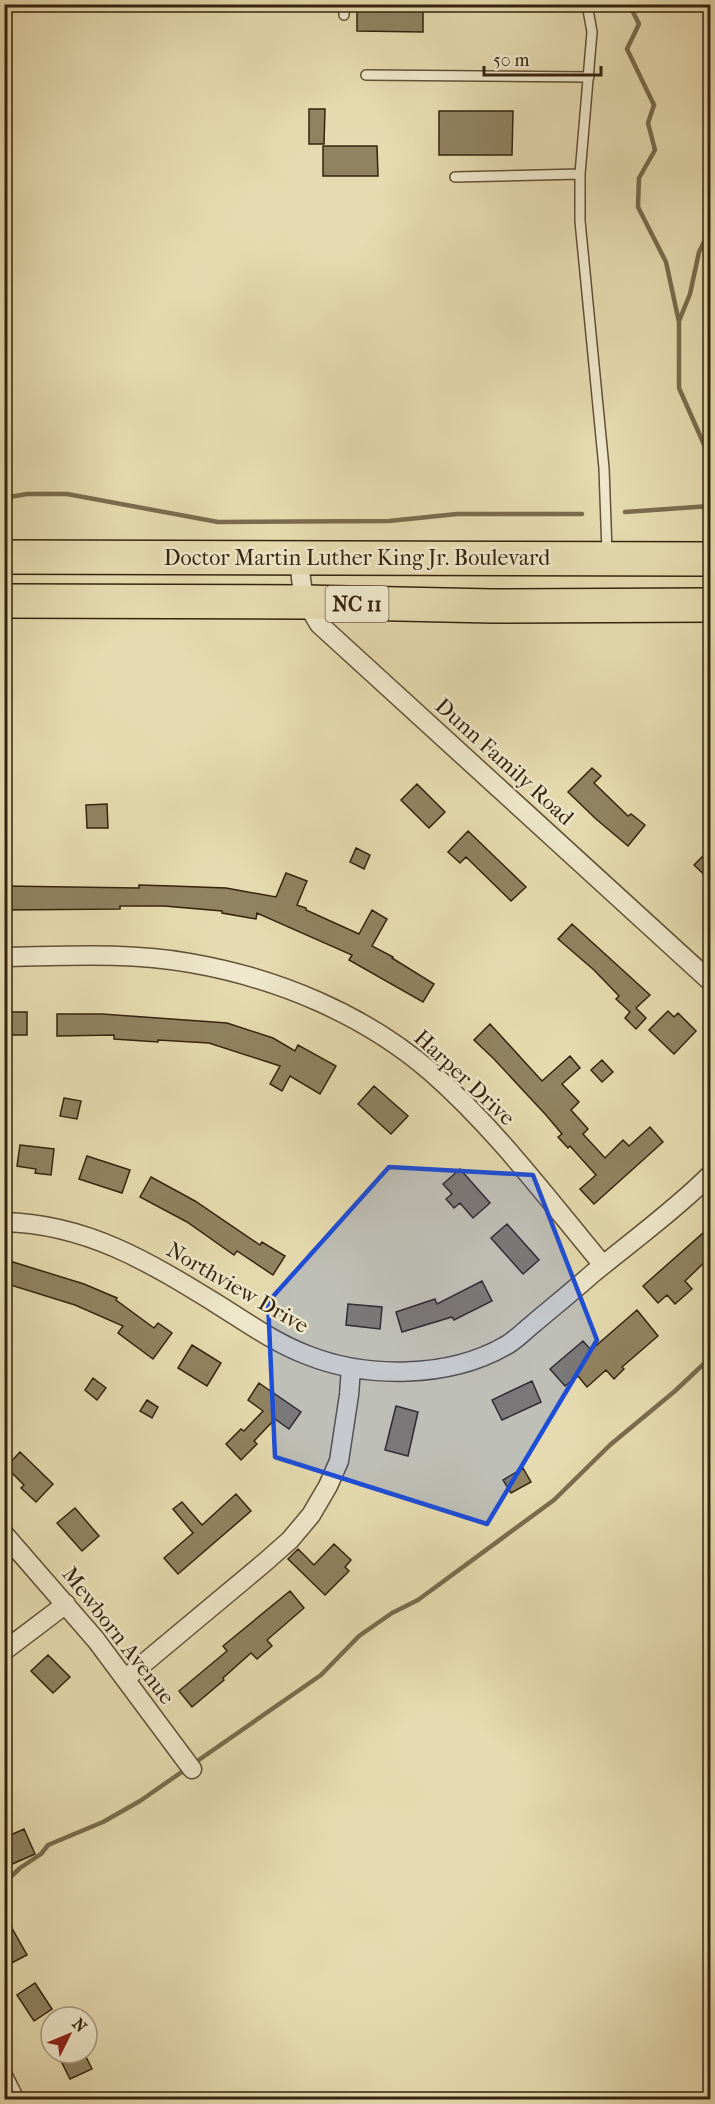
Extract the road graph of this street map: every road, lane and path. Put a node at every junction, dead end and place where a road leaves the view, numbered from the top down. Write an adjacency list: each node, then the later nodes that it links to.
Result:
1 (344, 4): 3 (lane)
2 (587, 4): 5 (lane)
3 (344, 15)
4 (366, 75): 5 (lane)
5 (589, 77): 6 (lane)
6 (580, 174): 7 (lane); 10 (lane)
7 (455, 177)
8 (4, 557): 9 (highway, Doctor Martin Luther King Jr. Boulevard / NC 11)
9 (300, 557): 10 (highway, Doctor Martin Luther King Jr. Boulevard / NC 11); 13 (street, Dunn Family Road)
10 (607, 558): 11 (highway, Doctor Martin Luther King Jr. Boulevard / NC 11)
11 (711, 559)
12 (4, 601): 13 (highway, Doctor Martin Luther King Jr. Boulevard / NC 11)
13 (305, 602): 14 (highway, Doctor Martin Luther King Jr. Boulevard / NC 11); 16 (street, Dunn Family Road)
14 (711, 605)
15 (4, 957): 19 (street, Harper Drive)
16 (711, 981)
17 (711, 1175): 19 (street, Northview Drive)
18 (4, 1222): 20 (street, Northview Drive)
19 (603, 1265): 20 (street, Northview Drive)
20 (351, 1368): 24 (street)
21 (4, 1534): 22 (street, Mewborn Avenue)
22 (66, 1604): 23 (street); 24 (street, Mewborn Avenue)
23 (4, 1651)
24 (125, 1679): 25 (street, Mewborn Avenue)
25 (192, 1769)
26 (4, 2078): 27 (street)
27 (15, 2100)

